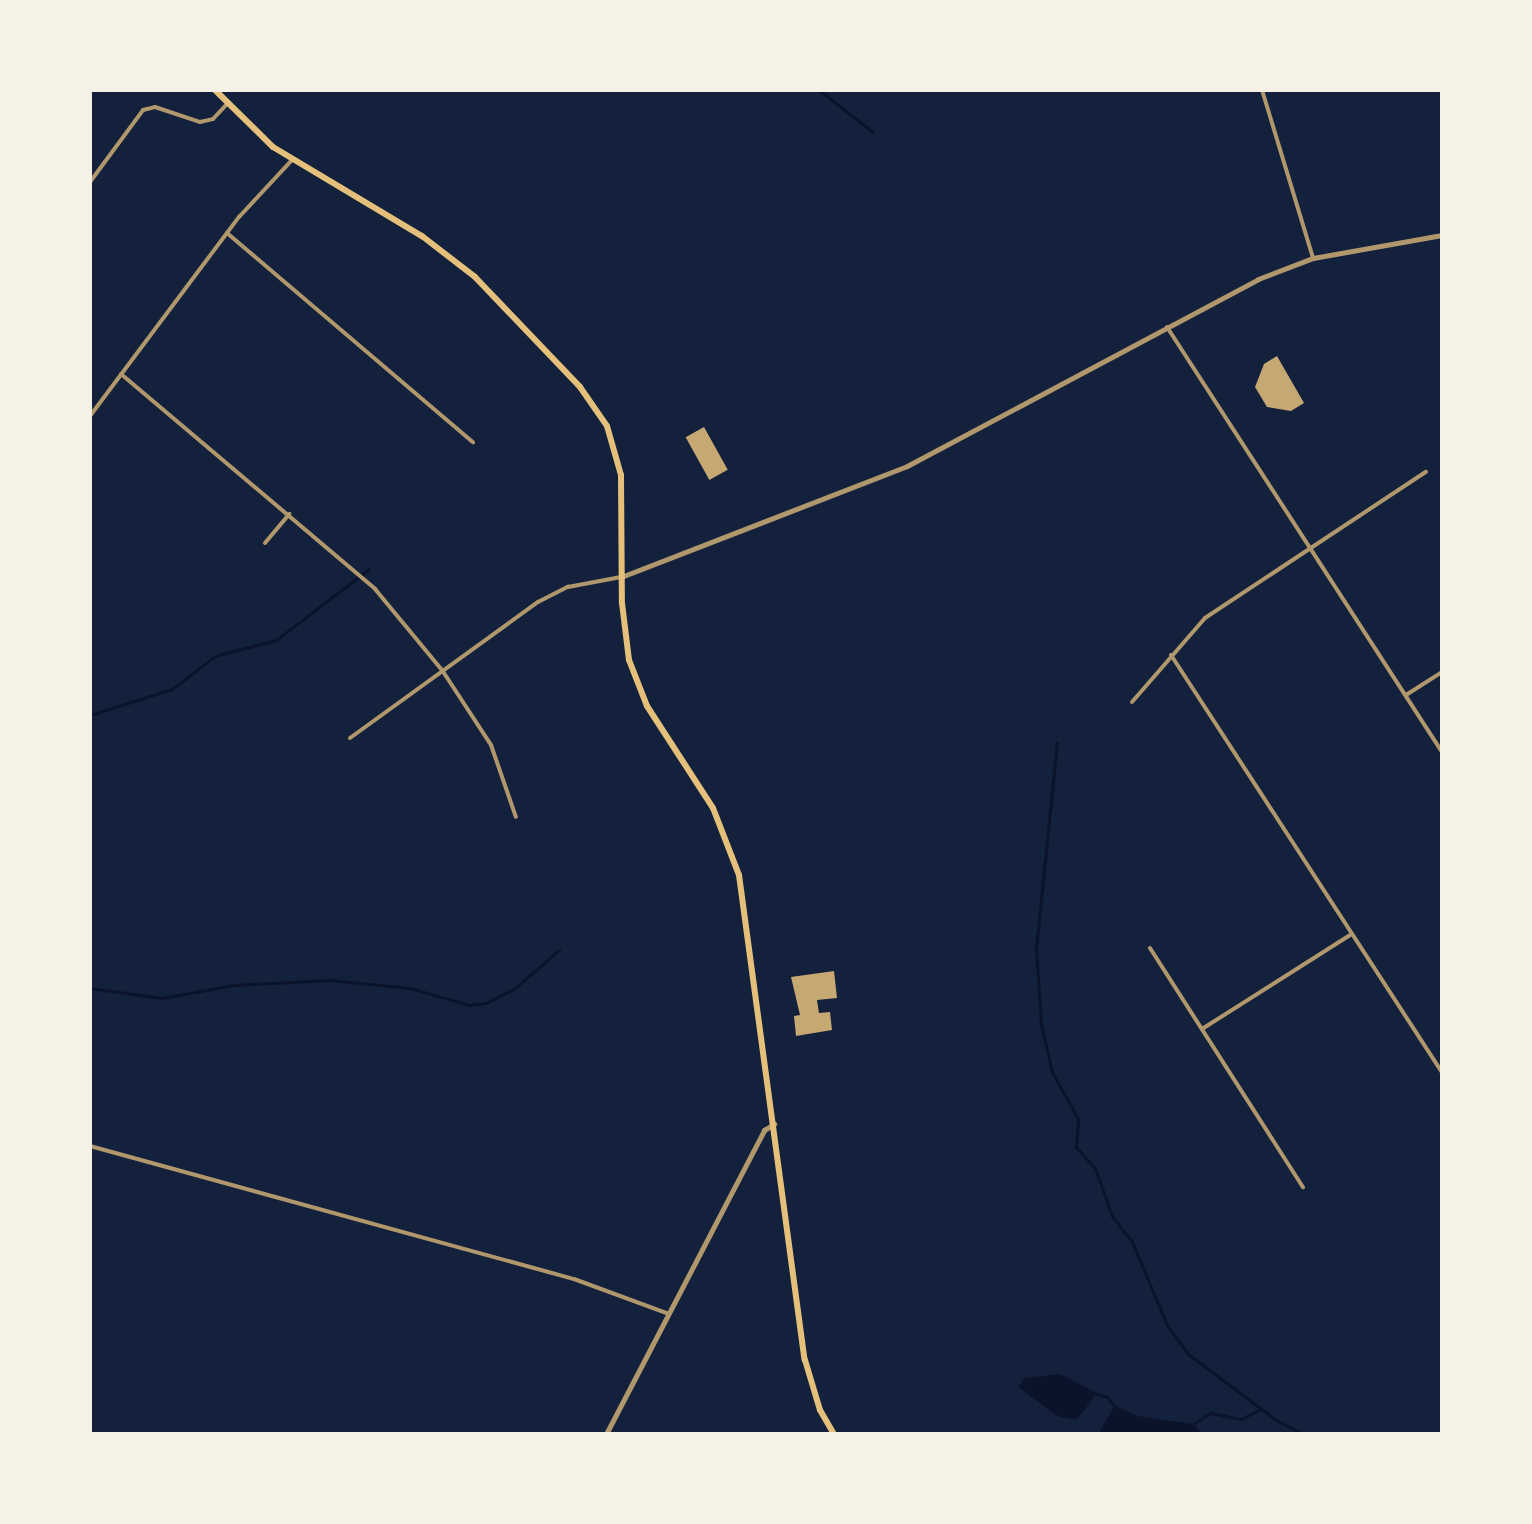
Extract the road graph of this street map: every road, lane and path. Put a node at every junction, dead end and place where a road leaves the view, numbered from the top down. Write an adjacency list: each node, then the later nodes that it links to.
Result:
1 (215, 90): 3 (main road)
2 (1262, 90): 8 (street)
3 (227, 104): 4 (main road); 5 (street)
4 (292, 160): 6 (street); 17 (main road)
5 (90, 182)
6 (227, 233): 10 (street); 12 (street)
7 (1442, 235): 8 (street)
8 (1313, 258): 9 (street)
9 (1167, 327): 16 (street); 17 (street)
10 (121, 374): 11 (street); 14 (street)
11 (90, 416)
12 (473, 442)
13 (1426, 472): 16 (street)
14 (289, 514): 15 (street); 19 (street)
15 (265, 543)
16 (1310, 548): 18 (street); 21 (street)
17 (621, 577): 19 (street); 32 (main road)
18 (1171, 655): 22 (street); 26 (street)
19 (442, 670): 23 (street); 25 (street)
20 (1442, 672): 21 (street)
21 (1406, 695): 24 (street)
22 (1132, 702)
23 (350, 738)
24 (1442, 752)
25 (516, 817)
26 (1350, 935): 28 (street); 30 (street)
27 (1150, 948): 28 (street)
28 (1202, 1029): 34 (street)
29 (1442, 1059): 30 (street)
30 (1436, 1063): 31 (street)
31 (1442, 1072)
32 (775, 1124): 35 (street); 37 (main road)
33 (90, 1146): 35 (street)
34 (1303, 1187)
35 (669, 1314): 36 (street)
36 (606, 1434)
37 (834, 1434)

